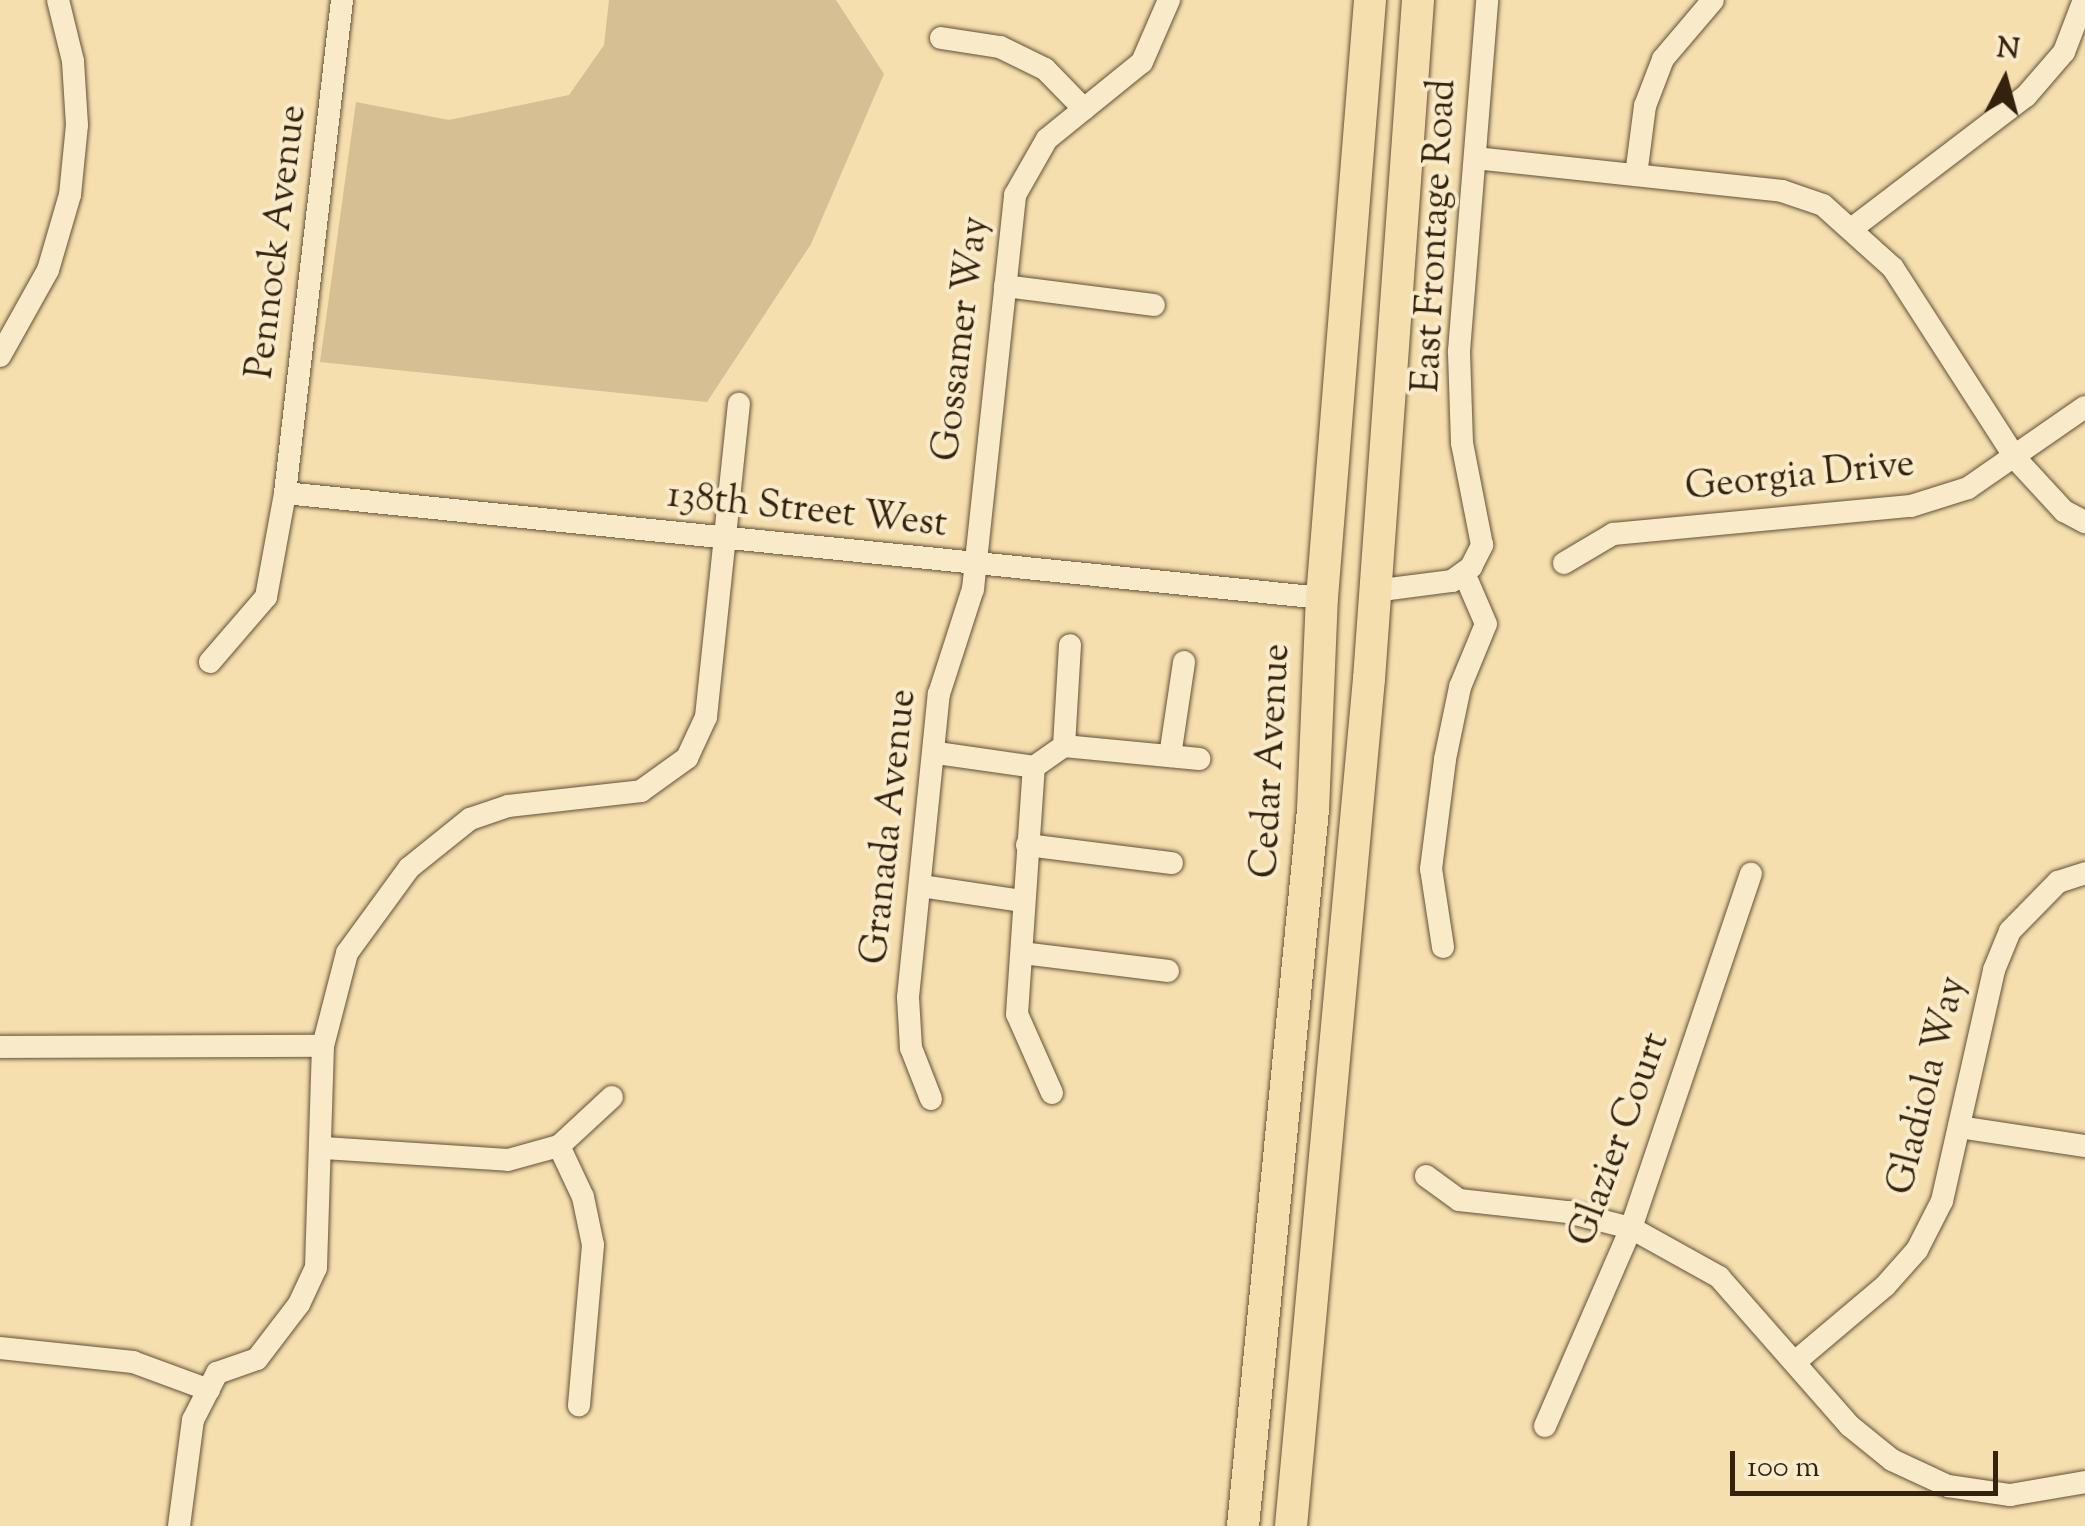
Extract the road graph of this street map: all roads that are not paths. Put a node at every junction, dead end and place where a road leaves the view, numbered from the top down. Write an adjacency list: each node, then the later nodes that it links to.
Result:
1 (58, 0): 16 (street)
2 (342, 0): 20 (street, Pennock Avenue)
3 (1168, 0): 10 (street, Gossamer Way)
4 (1370, 0): 27 (highway, Cedar Avenue)
5 (1418, 0): 26 (highway)
6 (1487, 0): 11 (street, East Frontage Road)
7 (1712, 0): 12 (street)
8 (2084, 0): 13 (street)
9 (941, 38): 10 (street)
10 (1084, 109): 14 (street, Gossamer Way)
11 (1475, 158): 12 (street); 25 (street, East Frontage Road)
12 (1636, 175): 13 (street)
13 (1854, 227): 19 (street)
14 (1005, 286): 15 (street); 24 (street, Gossamer Way)
15 (1154, 304)
16 (0, 356)
17 (739, 404): 22 (street)
18 (2085, 407): 19 (street, Georgia Drive)
19 (2016, 459): 21 (street); 23 (street, Georgia Drive)
20 (285, 493): 22 (street, 138th Street West); 29 (street, Pennock Avenue)
21 (2085, 522)
22 (725, 538): 24 (street, 138th Street West); 45 (street)
23 (1564, 563)
24 (972, 565): 27 (street, 138th Street West); 32 (street, Granada Avenue)
25 (1458, 577): 26 (street); 42 (street)
26 (1374, 592): 64 (highway)
27 (1322, 598): 63 (highway, Cedar Avenue)
28 (1070, 645): 31 (street)
29 (210, 662)
30 (1184, 662): 33 (street)
31 (1064, 746): 33 (street); 35 (street)
32 (937, 754): 35 (street); 40 (street, Granada Avenue)
33 (1170, 756): 34 (street)
34 (1199, 760)
35 (1034, 767): 36 (street)
36 (1027, 845): 37 (street); 41 (street)
37 (1172, 862)
38 (1751, 874): 55 (street, Glazier Court)
39 (2085, 874): 50 (street, Gladiola Way)
40 (921, 886): 41 (street); 49 (street, Granada Avenue)
41 (1023, 901): 43 (street)
42 (1444, 947)
43 (1022, 953): 44 (street); 47 (street)
44 (1168, 971)
45 (323, 1046): 46 (street); 53 (street)
46 (0, 1047)
47 (1052, 1093)
48 (612, 1096): 51 (street)
49 (931, 1098)
50 (1959, 1127): 52 (street); 57 (street, Gladiola Way)
51 (559, 1146): 53 (street); 59 (street)
52 (2085, 1146)
53 (324, 1148): 58 (street)
54 (1426, 1176): 55 (street)
55 (1631, 1228): 57 (street); 60 (street, Glazier Court)
56 (0, 1348): 58 (street)
57 (1796, 1362): 61 (street)
58 (209, 1390): 62 (street)
59 (579, 1405)
60 (1544, 1426)
61 (2085, 1482)
62 (179, 1526)
63 (1243, 1526)
64 (1291, 1526)

